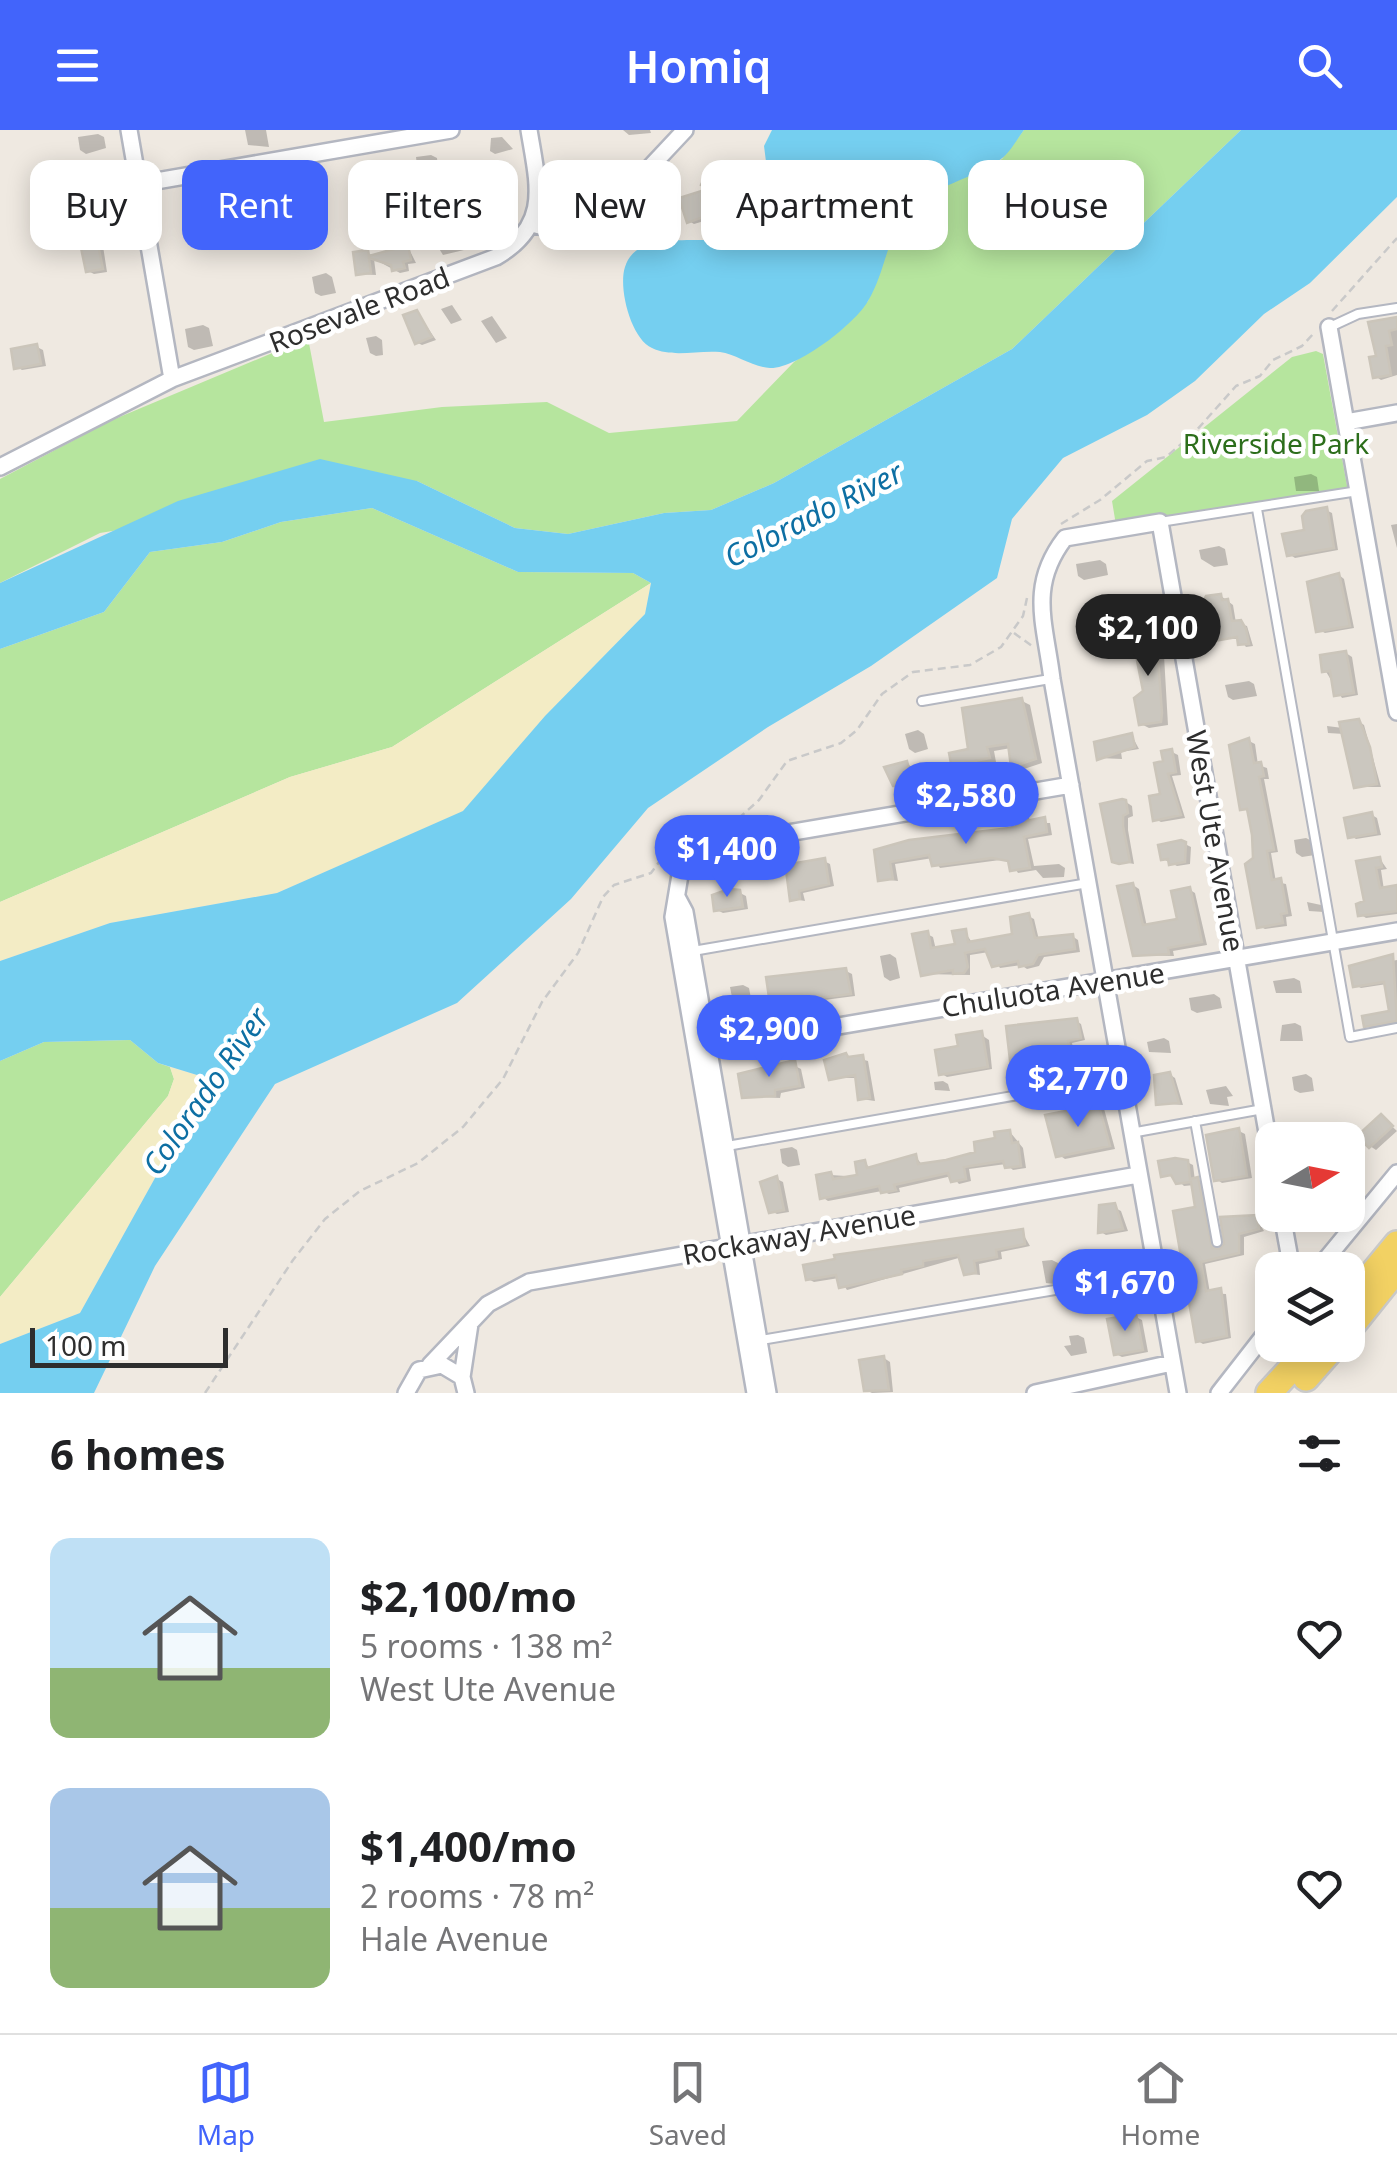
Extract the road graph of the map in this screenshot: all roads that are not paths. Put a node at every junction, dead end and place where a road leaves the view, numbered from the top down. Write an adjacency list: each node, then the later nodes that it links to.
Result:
1 (129, 130): 5 (street)
2 (452, 130): 6 (street)
3 (529, 130): 7 (street)
4 (686, 130): 7 (street)
5 (135, 160)
6 (162, 180)
7 (532, 224): 11 (street, Rosevale Road)
8 (150, 250): 11 (street)
9 (1397, 308): 10 (lane)
10 (1324, 325): 13 (street)
11 (172, 379): 14 (street, Rosevale Road)
12 (1397, 413): 13 (street)
13 (1346, 422): 15 (street)
14 (0, 467)
15 (1358, 491): 16 (lane); 20 (street)
16 (1257, 509): 17 (lane); 25 (lane)
17 (1160, 522): 18 (street); 27 (street, West Ute Avenue)
18 (1052, 679): 19 (lane); 21 (street)
19 (922, 701)
20 (1397, 712)
21 (1071, 784): 22 (street); 23 (street)
22 (1088, 883): 26 (lane); 28 (street)
23 (676, 897): 26 (street); 40 (street)
24 (1397, 932): 25 (street, Chuluota Avenue)
25 (1335, 942): 27 (street, Chuluota Avenue); 29 (lane)
26 (692, 952): 30 (street)
27 (1237, 959): 28 (street, Chuluota Avenue); 32 (street, West Ute Avenue)
28 (1104, 980): 30 (street, Chuluota Avenue); 31 (street)
29 (1397, 1028)
30 (708, 1048): 36 (street)
31 (1121, 1077): 35 (street); 36 (lane)
32 (1264, 1109): 33 (lane); 34 (street, West Ute Avenue)
33 (1196, 1122): 35 (lane); 39 (lane)
34 (1266, 1122)
35 (1130, 1133): 38 (street)
36 (725, 1146): 40 (street)
37 (1397, 1172): 42 (street)
38 (1138, 1175): 40 (street, Rockaway Avenue); 44 (street)
39 (1217, 1242)
40 (735, 1244): 47 (street, Rockaway Avenue); 48 (street); 56 (street)
41 (1397, 1244): 45 (main road)
42 (1331, 1252)
43 (1397, 1270): 46 (main road)
44 (1156, 1273): 48 (lane); 52 (street)
45 (1365, 1283)
46 (1365, 1309)
47 (471, 1320): 53 (street, Rockaway Avenue); 54 (street)
48 (759, 1340): 57 (street)
49 (1255, 1347): 60 (street)
50 (1297, 1362): 61 (main road)
51 (1320, 1362): 62 (main road)
52 (1172, 1363): 58 (street); 59 (street)
53 (430, 1365): 54 (street); 55 (street, Rockaway Avenue)
54 (464, 1385)
55 (405, 1392)
56 (755, 1393)
57 (768, 1393)
58 (1035, 1393)
59 (1178, 1393)
60 (1219, 1393)
61 (1269, 1393)
62 (1292, 1393)

